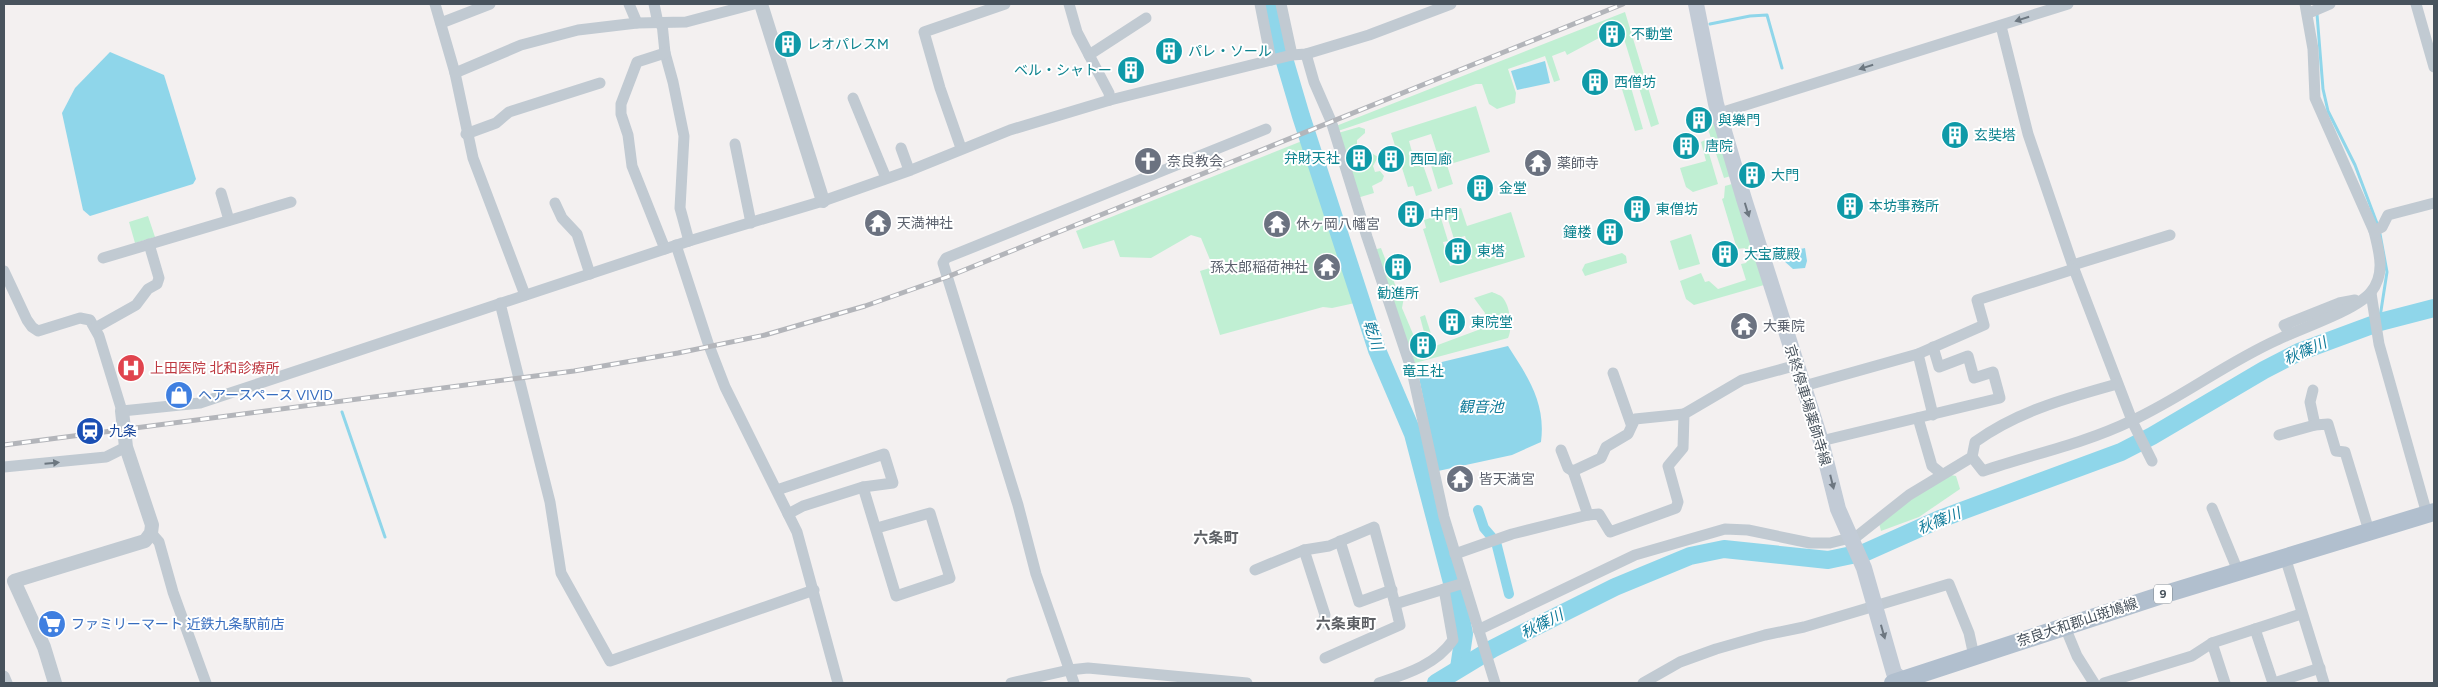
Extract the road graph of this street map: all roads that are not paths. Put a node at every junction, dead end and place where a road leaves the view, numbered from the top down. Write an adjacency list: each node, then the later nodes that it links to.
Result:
1 (435, 4): 18 (street)
2 (490, 4): 18 (street)
3 (629, 4): 19 (street)
4 (654, 4): 20 (street)
5 (754, 4): 15 (street)
6 (761, 4): 41 (street)
7 (1005, 4): 37 (street)
8 (1069, 4): 25 (street)
9 (1260, 4): 26 (street)
10 (1281, 4): 23 (street)
11 (1451, 4): 24 (street)
12 (1696, 4): 32 (main road, 京終停車場薬師寺線)
13 (2068, 4): 21 (street, one-way to 21)
14 (2416, 4): 27 (street)
15 (714, 9): 20 (street)
16 (2314, 9): 47 (street)
17 (1146, 18): 25 (street)
18 (441, 23): 28 (street)
19 (637, 23): 20 (street); 28 (street)
20 (660, 23): 22 (street)
21 (2001, 26): 32 (street, one-way to 32); 54 (street)
22 (665, 53): 49 (street); 52 (street)
23 (1292, 54): 24 (street); 26 (street)
24 (1306, 54): 96 (street)
25 (1089, 56): 31 (street)
26 (1271, 60): 31 (street)
27 (2434, 67)
28 (455, 73): 34 (street)
29 (600, 83): 34 (street)
30 (853, 98): 39 (street)
31 (1110, 100): 37 (street)
32 (1720, 113): 63 (main road, 京終停車場薬師寺線, one-way to 63)
33 (1266, 128): 115 (street)
34 (466, 134): 57 (street)
35 (735, 144): 46 (street)
36 (901, 148): 38 (street)
37 (961, 148): 38 (street)
38 (909, 170): 39 (street)
39 (886, 178): 41 (street)
40 (221, 192): 45 (street)
41 (823, 201): 46 (street)
42 (291, 202): 45 (street)
43 (555, 203): 56 (street)
44 (2434, 203): 47 (street)
45 (229, 220): 50 (street)
46 (751, 223): 49 (street)
47 (2377, 229): 58 (street)
48 (2170, 235): 54 (street)
49 (688, 241): 51 (street)
50 (149, 244): 53 (street); 60 (street)
51 (676, 245): 52 (street); 85 (street)
52 (665, 249): 56 (street)
53 (103, 258)
54 (2074, 267): 61 (street); 65 (street)
55 (4, 271): 60 (street)
56 (590, 274): 57 (street)
57 (525, 294): 59 (street)
58 (2368, 298): 72 (street); 87 (street)
59 (500, 303): 68 (street); 102 (street)
60 (94, 328): 68 (street)
61 (1933, 347): 62 (street); 70 (street)
62 (1918, 354): 66 (street); 70 (street)
63 (1797, 365): 66 (main road, 京終停車場薬師寺線); 69 (street)
64 (1613, 373): 73 (street)
65 (2117, 384): 72 (street); 79 (street)
66 (1804, 386): 76 (main road, 京終停車場薬師寺線)
67 (2313, 390): 74 (street)
68 (122, 411): 77 (street)
69 (1684, 414): 73 (street); 89 (street)
70 (1933, 415): 71 (street)
71 (1918, 418): 76 (street); 83 (street)
72 (2133, 422): 79 (street); 80 (street)
73 (1631, 424): 82 (street)
74 (2315, 425): 75 (street); 91 (street)
75 (2279, 435)
76 (1821, 441): 94 (main road, 京終停車場薬師寺線, one-way to 94)
77 (126, 447): 81 (street, one-way to 77); 92 (street)
78 (1561, 450): 82 (street)
79 (1972, 457): 83 (street)
80 (2151, 460)
81 (4, 467)
82 (1573, 471): 89 (street)
83 (1942, 474): 94 (street)
84 (862, 487): 85 (street); 88 (street); 90 (street)
85 (777, 490): 88 (street)
86 (2212, 508): 99 (street)
87 (2431, 513): 91 (main road, 奈良大和郡山斑鳩線 / 9)
88 (788, 514): 102 (street)
89 (1588, 515): 96 (street)
90 (877, 528): 90 (street)
91 (2369, 531): 97 (main road, 奈良大和郡山斑鳩線 / 9)
92 (151, 533): 120 (street); 121 (street)
93 (1340, 541): 95 (street); 103 (street); 103 (street)
94 (1851, 541): 105 (main road, 京終停車場薬師寺線); 110 (street)
95 (1304, 550): 98 (street); 107 (street)
96 (1455, 554): 100 (street)
97 (2285, 556): 99 (main road, 奈良大和郡山斑鳩線 / 9); 106 (street)
98 (1255, 570)
99 (2238, 571): 108 (main road, 奈良大和郡山斑鳩線 / 9)
100 (1464, 583): 101 (street); 110 (street)
101 (1444, 589): 104 (street); 125 (street)
102 (814, 590): 122 (street)
103 (1392, 590): 104 (street)
104 (1395, 604): 113 (street)
105 (1876, 607): 112 (street); 118 (main road, 京終停車場薬師寺線, one-way to 118); 126 (street)
106 (2301, 614): 109 (street); 114 (street)
107 (1323, 623)
108 (2065, 627): 112 (main road, 奈良大和郡山斑鳩線 / 9); 127 (street)
109 (2255, 629): 111 (street); 130 (street)
110 (1478, 630): 117 (street)
111 (2212, 643): 128 (street); 129 (street)
112 (1974, 656): 118 (main road, 奈良大和郡山斑鳩線 / 9)
113 (1325, 658)
114 (2320, 668): 130 (street); 131 (street)
115 (1071, 675): 123 (street); 124 (street)
116 (4, 676): 119 (street)
117 (1494, 679)
118 (1901, 682)
119 (7, 683)
120 (55, 683)
121 (206, 683)
122 (838, 683)
123 (1011, 683)
124 (1247, 683)
125 (1378, 683)
126 (1643, 683)
127 (2094, 683)
128 (2104, 683)
129 (2225, 683)
130 (2273, 683)
131 (2324, 683)

